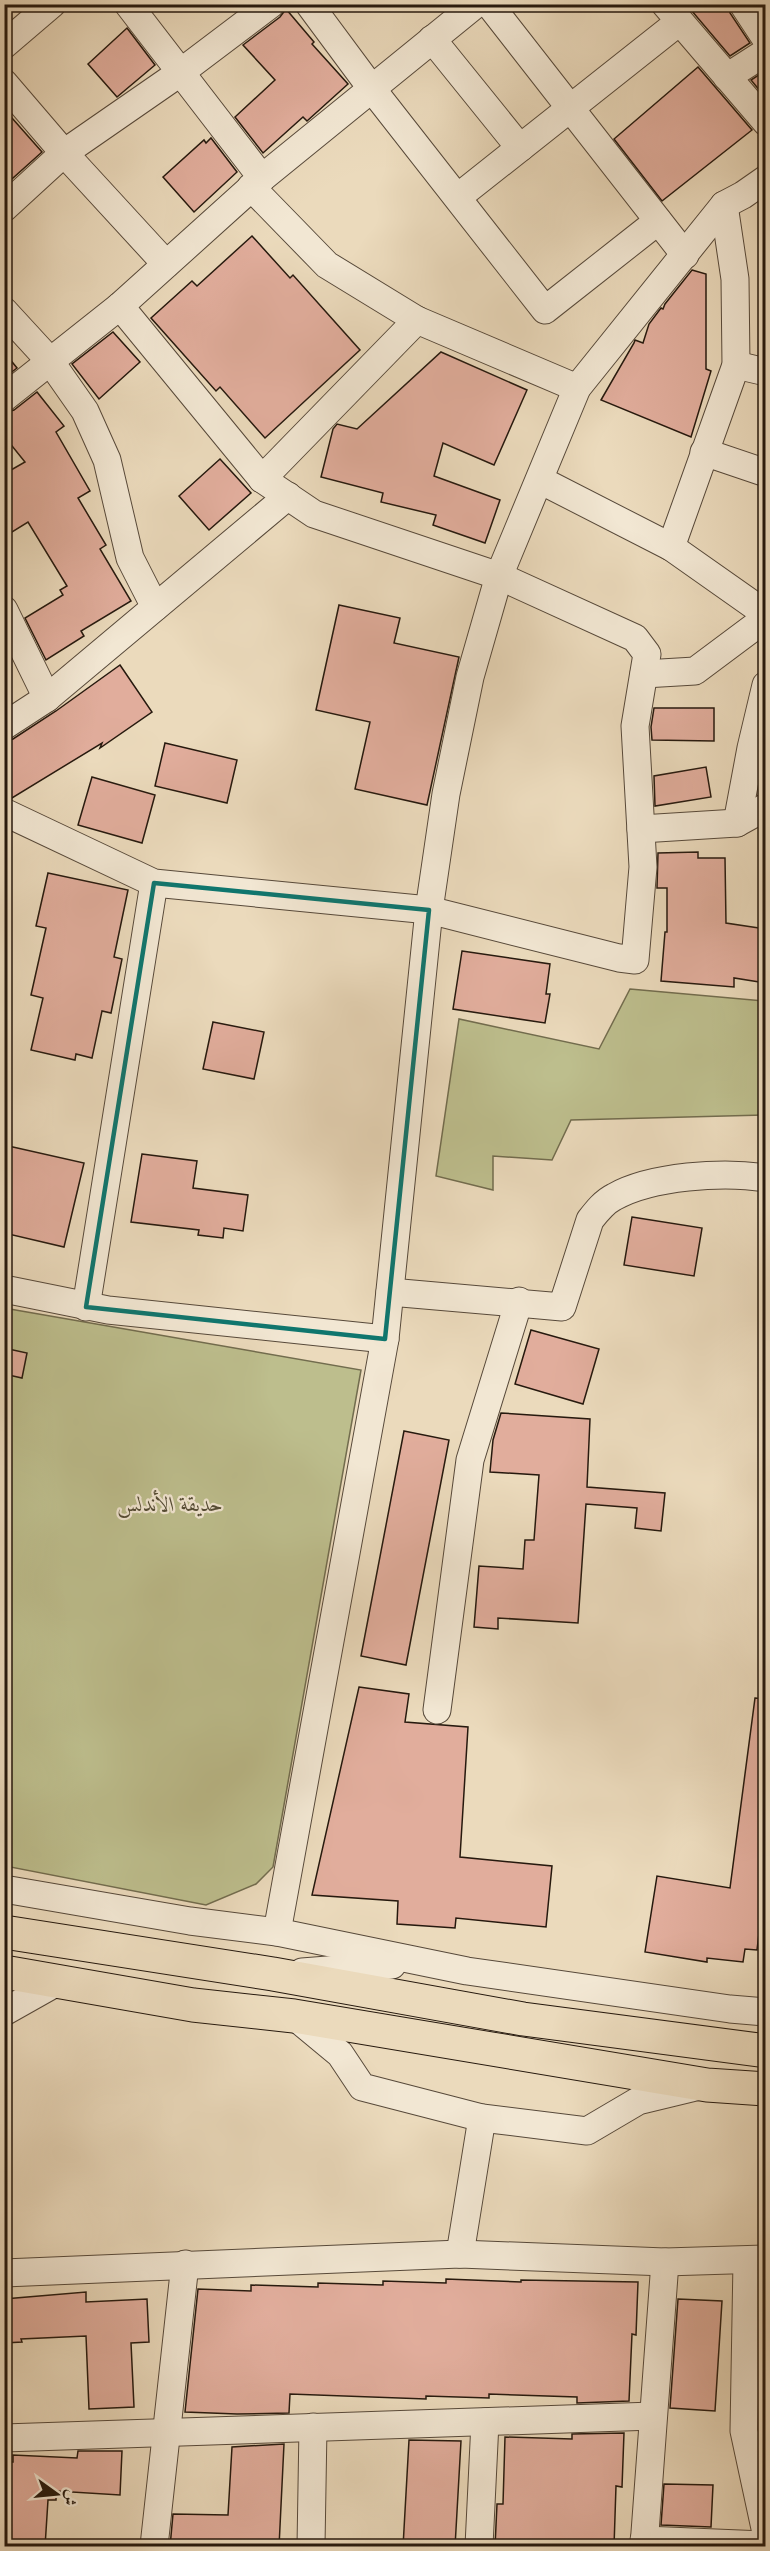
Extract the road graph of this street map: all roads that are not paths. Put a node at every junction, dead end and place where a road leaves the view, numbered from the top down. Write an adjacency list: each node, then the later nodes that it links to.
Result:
1 (52, 4): 11 (street)
2 (128, 4): 13 (street)
3 (271, 4): 13 (street)
4 (309, 4): 16 (street)
5 (476, 4): 9 (street)
6 (489, 4): 17 (street)
7 (743, 4): 10 (street)
8 (672, 13): 14 (street); 17 (street)
9 (432, 39): 16 (street); 19 (street)
10 (765, 39)
11 (4, 45)
12 (765, 52): 14 (street)
13 (181, 72): 20 (street); 22 (street)
14 (727, 77): 18 (street)
15 (4, 83): 20 (street)
16 (372, 89): 22 (street); 23 (street)
17 (570, 108): 19 (street); 26 (street)
18 (765, 122)
19 (520, 148): 23 (street)
20 (64, 153): 25 (street); 28 (street)
21 (765, 179): 24 (street)
22 (256, 183): 28 (street); 31 (street)
23 (458, 197): 26 (street)
24 (724, 205): 27 (street); 33 (street)
25 (4, 208)
26 (658, 221): 27 (street)
27 (685, 255): 35 (street)
28 (166, 264): 29 (street)
29 (120, 306): 32 (street); 39 (street)
30 (4, 311): 32 (street)
31 (417, 321): 35 (street); 39 (street)
32 (50, 361): 36 (street); 44 (street)
33 (736, 365): 34 (street); 37 (street)
34 (765, 372)
35 (577, 388): 40 (street)
36 (4, 398)
37 (704, 452): 38 (street); 42 (street)
38 (765, 473)
39 (262, 479): 41 (street)
40 (540, 480): 42 (street); 43 (street)
41 (288, 496): 43 (street); 44 (street)
42 (671, 547): 46 (street)
43 (499, 576): 47 (street); 56 (street)
44 (155, 607): 49 (street)
45 (4, 610): 49 (street)
46 (765, 616): 47 (street)
47 (644, 674): 54 (street)
48 (765, 685): 53 (street)
49 (47, 698): 50 (street)
50 (4, 726)
51 (765, 807): 53 (street)
52 (4, 812): 55 (street)
53 (737, 823): 54 (street)
54 (641, 829): 56 (street)
55 (154, 883): 56 (street); 61 (street)
56 (429, 910): 59 (street)
57 (765, 1178): 60 (street)
58 (4, 1289): 61 (street)
59 (390, 1292): 60 (street); 62 (street)
60 (519, 1301): 63 (street)
61 (86, 1306): 62 (street)
62 (385, 1339): 66 (street)
63 (437, 1710)
64 (4, 1889): 66 (street)
65 (4, 1932): 69 (main road)
66 (276, 1932): 67 (street)
67 (423, 1962): 69 (street); 72 (street)
68 (4, 1972): 70 (main road)
69 (273, 1974): 74 (main road)
70 (59, 1981): 71 (street); 73 (main road)
71 (4, 2012)
72 (765, 2012)
73 (294, 2016): 75 (main road); 77 (street)
74 (765, 2051)
75 (707, 2085): 76 (main road); 77 (street)
76 (765, 2090)
77 (482, 2118): 78 (street)
78 (460, 2254): 80 (street); 81 (street)
79 (756, 2260): 80 (street); 86 (street)
80 (665, 2262): 83 (street)
81 (185, 2264): 82 (street); 87 (street)
82 (4, 2274)
83 (653, 2416): 84 (street); 90 (street)
84 (485, 2422): 85 (street); 95 (street)
85 (313, 2427): 87 (street); 94 (street)
86 (754, 2429): 89 (street)
87 (166, 2433): 88 (street); 93 (street)
88 (4, 2438)
89 (765, 2533)
90 (644, 2543): 91 (street)
91 (712, 2545): 92 (street)
92 (765, 2545)
93 (154, 2547)
94 (311, 2547)
95 (479, 2547)

